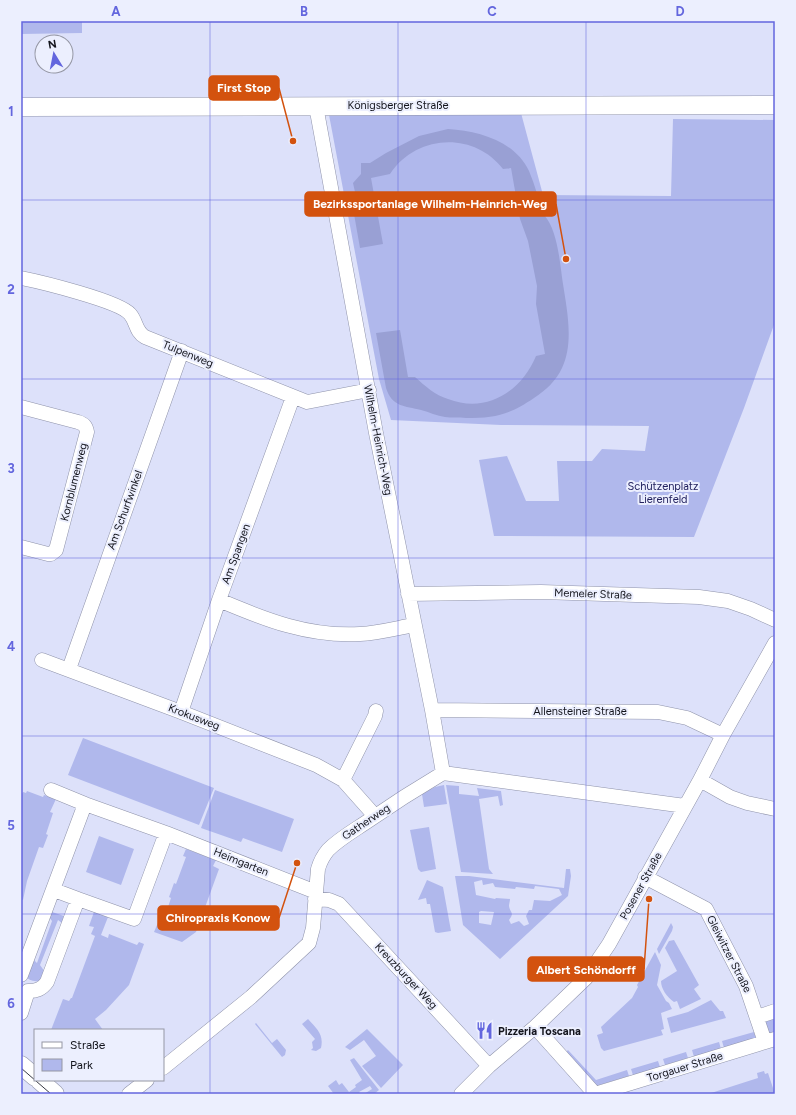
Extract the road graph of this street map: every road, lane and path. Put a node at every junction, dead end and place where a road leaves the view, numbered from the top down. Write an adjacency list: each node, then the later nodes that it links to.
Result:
1 (775, 104): 2 (main road, Königsberger Straße)
2 (316, 106): 3 (main road, Königsberger Straße); 6 (street, Wilhelm-Heinrich-Weg)
3 (21, 107)
4 (21, 278): 5 (street, Tulpenweg)
5 (182, 351): 7 (street, Tulpenweg); 16 (street, Am Schurfwinkel)
6 (368, 390): 7 (street, Tulpenweg); 10 (street, Wilhelm-Heinrich-Weg)
7 (293, 397): 11 (street, Am Spangen)
8 (21, 407): 9 (street, Kornblumenweg)
9 (21, 546)
10 (408, 594): 12 (street, Memeler Straße); 13 (street, Wilhelm-Heinrich-Weg)
11 (219, 600): 13 (street); 19 (street, Am Spangen)
12 (775, 620)
13 (414, 625): 17 (street, Wilhelm-Heinrich-Weg)
14 (775, 643): 20 (street, Posener Straße)
15 (42, 660): 16 (street, Krokusweg)
16 (69, 669): 19 (street, Krokusweg)
17 (432, 710): 20 (street, Allensteiner Straße); 21 (street, Wilhelm-Heinrich-Weg)
18 (376, 711): 22 (street)
19 (181, 712): 22 (street, Krokusweg)
20 (723, 735): 23 (street, Posener Straße)
21 (443, 773): 26 (street); 28 (street, Gatherweg)
22 (343, 780): 28 (street, Krokusweg)
23 (700, 780): 26 (street, Posener Straße); 27 (street)
24 (51, 790): 25 (street, Heimgarten)
25 (85, 804): 29 (street, Heimgarten); 31 (street)
26 (685, 806): 30 (street, Posener Straße)
27 (775, 809)
28 (375, 816): 32 (street, Gatherweg)
29 (166, 833): 32 (street, Heimgarten); 33 (street)
30 (645, 877): 38 (street, Gleiwitzer Straße); 39 (street, Posener Straße)
31 (54, 890): 33 (street); 34 (street)
32 (316, 896): 42 (street, Kreuzburger Weg); 43 (street, Gatherweg)
33 (78, 898): 35 (street)
34 (21, 975)
35 (25, 986): 37 (street)
36 (775, 1011): 38 (street)
37 (21, 1013)
38 (757, 1017): 40 (street, Gleiwitzer Straße)
39 (535, 1027): 42 (street, Posener Straße); 50 (street)
40 (770, 1041): 50 (street, Torgauer Straße)
41 (21, 1065): 44 (main road)
42 (489, 1066): 49 (street, Posener Straße)
43 (164, 1067)
44 (34, 1076)
45 (40, 1081): 47 (main road)
46 (146, 1081): 48 (street)
47 (55, 1094)
48 (128, 1094)
49 (461, 1094)
50 (595, 1094)

